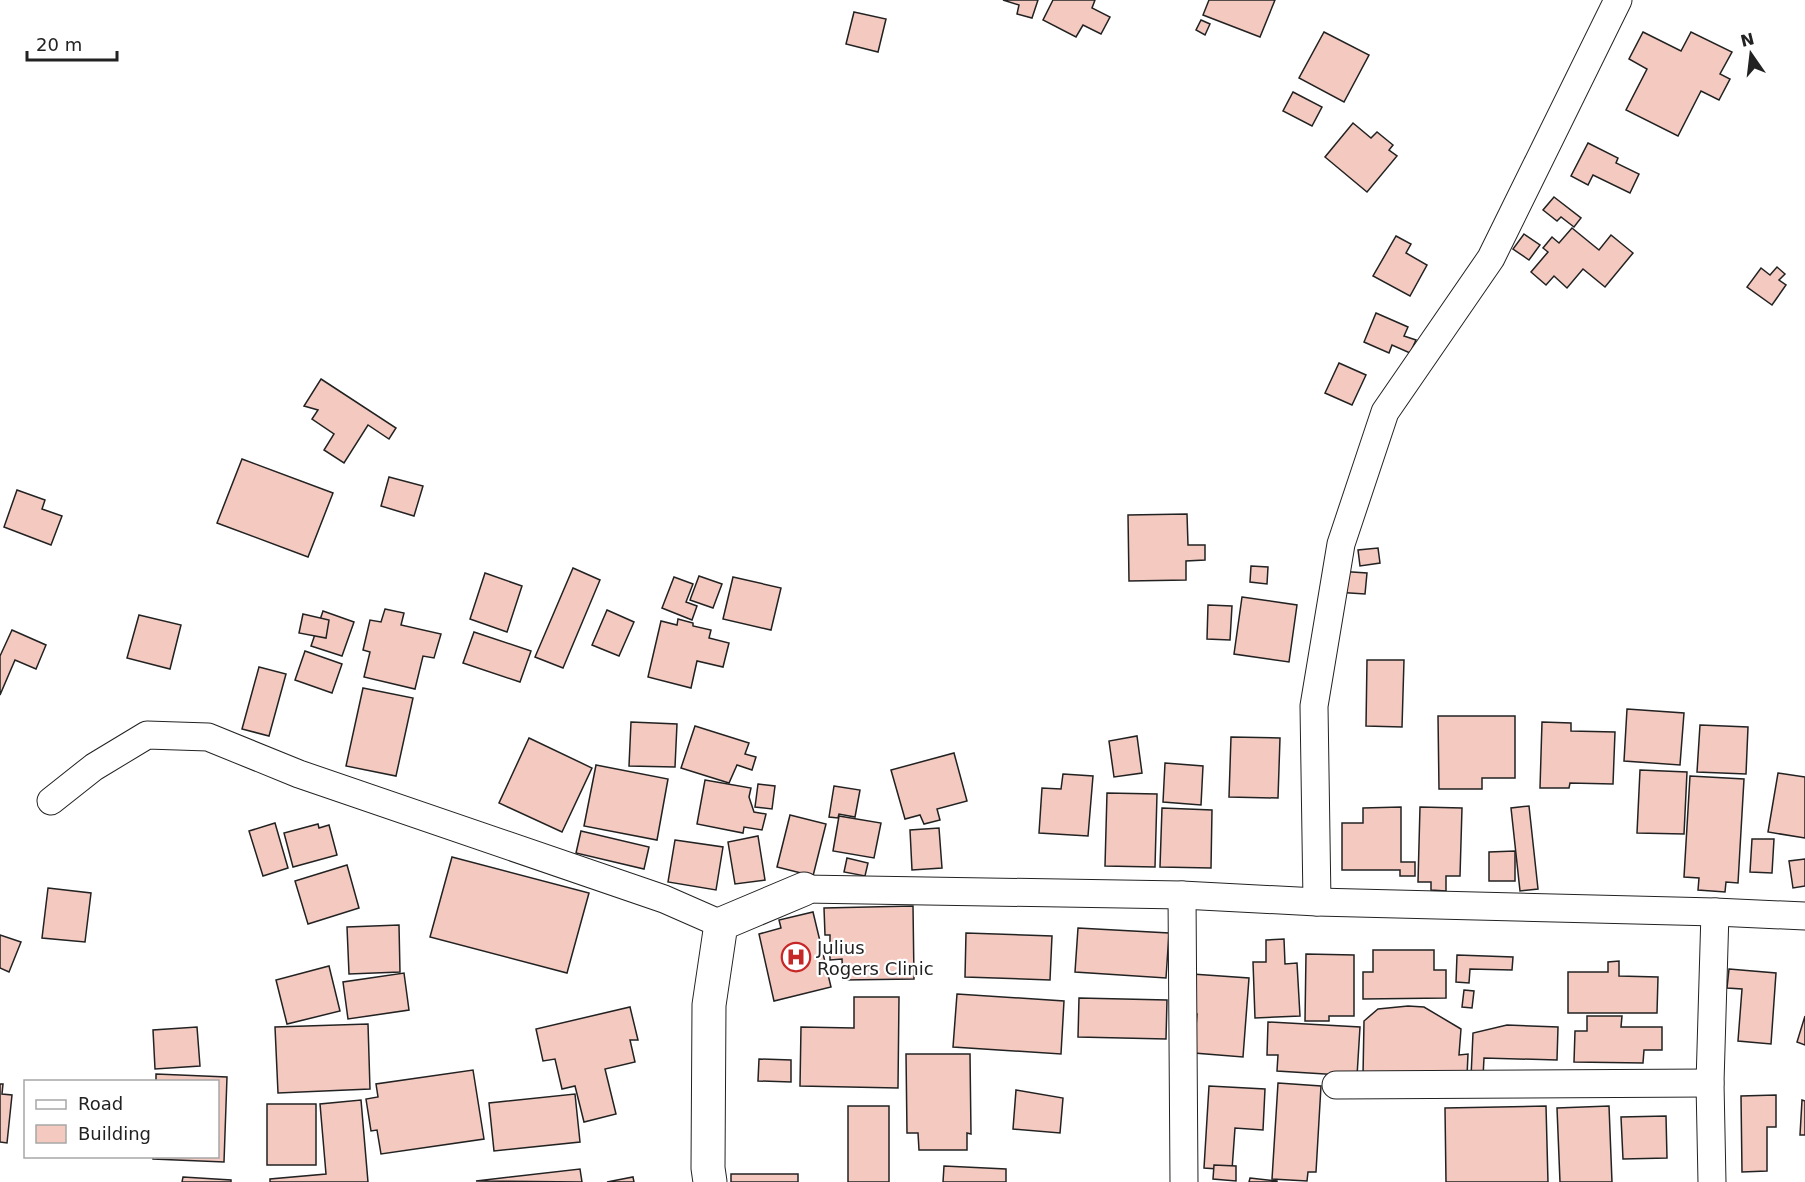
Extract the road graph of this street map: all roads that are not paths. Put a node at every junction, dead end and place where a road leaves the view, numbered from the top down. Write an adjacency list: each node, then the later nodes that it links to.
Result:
1 (1618, 0): 5 (street)
2 (51, 801): 8 (street)
3 (804, 889): 4 (street); 8 (street)
4 (1182, 895): 5 (street); 12 (street)
5 (1317, 902): 6 (street)
6 (1714, 912): 7 (street); 9 (street)
7 (1805, 916)
8 (721, 924): 11 (street)
9 (1710, 1083): 10 (street); 13 (street)
10 (1336, 1085)
11 (710, 1182)
12 (1184, 1182)
13 (1712, 1182)

